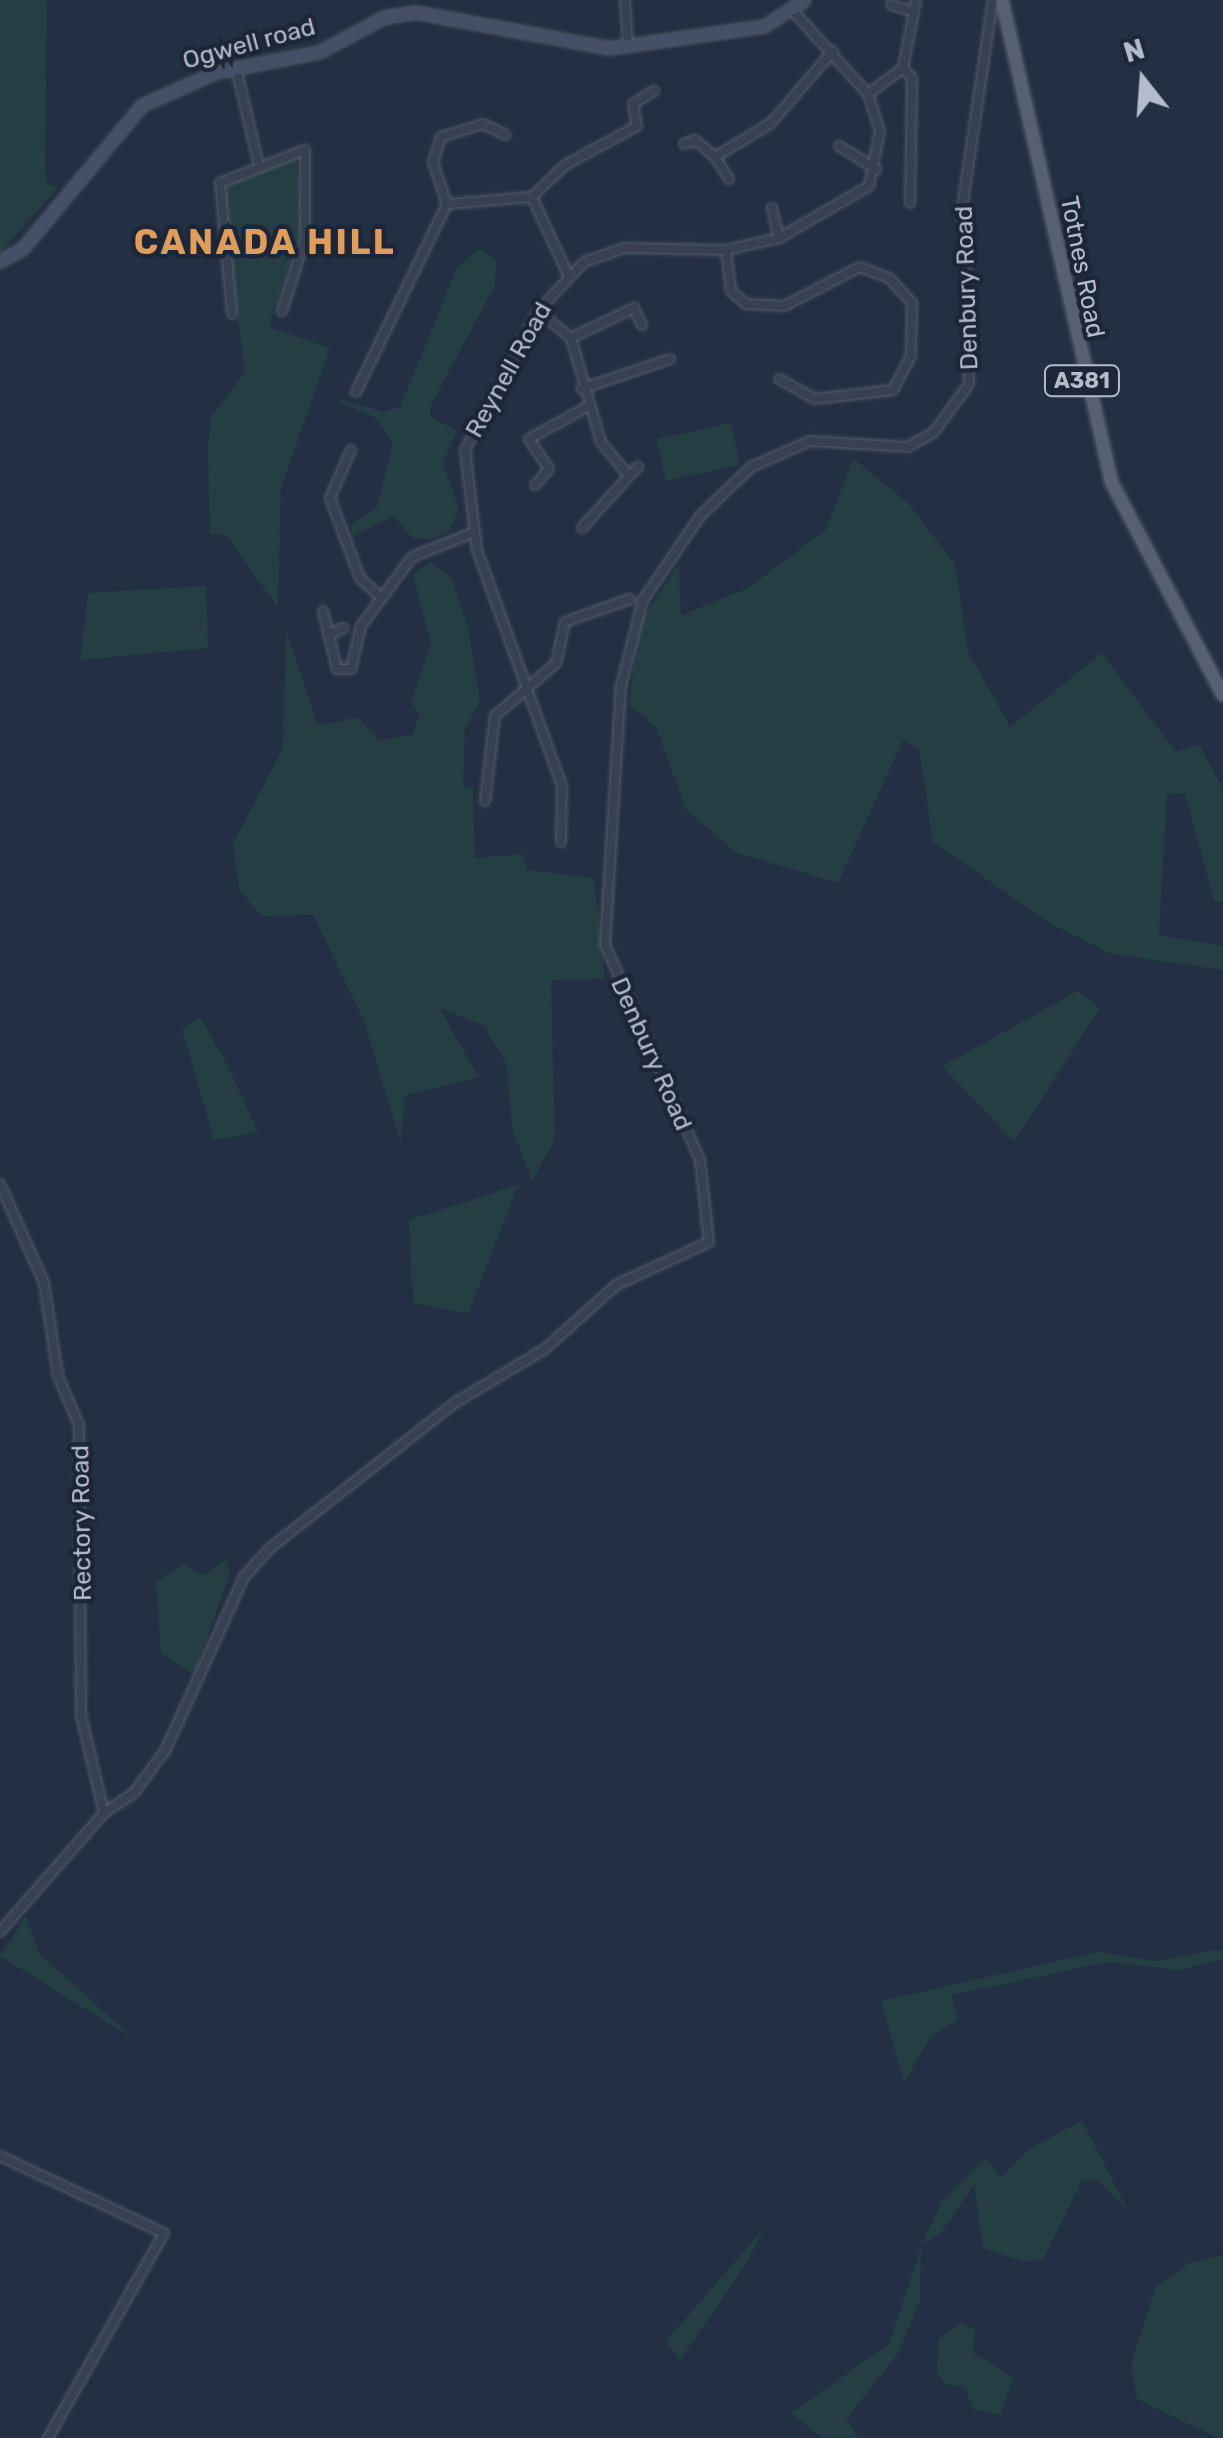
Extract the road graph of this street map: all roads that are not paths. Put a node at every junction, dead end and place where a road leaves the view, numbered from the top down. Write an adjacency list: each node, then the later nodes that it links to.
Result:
1 (625, 0): 9 (street)
2 (804, 0): 7 (street, Ogwell road)
3 (916, 0): 8 (street)
4 (993, 0): 58 (street, Denbury Road)
5 (1002, 0): 54 (main road, Totnes Road / A381)
6 (892, 5): 8 (street)
7 (792, 10): 9 (street, Ogwell road); 10 (street)
8 (909, 10): 12 (street)
9 (628, 46): 11 (street, Ogwell road)
10 (833, 51): 14 (street); 18 (street)
11 (236, 68): 19 (street); 30 (street, Ogwell road)
12 (903, 68): 14 (street); 23 (street)
13 (654, 90): 24 (street)
14 (868, 94): 20 (street)
15 (506, 136): 26 (street)
16 (684, 144): 18 (street)
17 (840, 146): 20 (street)
18 (715, 157): 21 (street)
19 (259, 165): 32 (street); 34 (street)
20 (876, 169): 28 (street, Reynell Road)
21 (728, 179)
22 (897, 191): 23 (street)
23 (911, 192): 25 (street)
24 (532, 197): 26 (street); 31 (street)
25 (910, 203)
26 (448, 204): 40 (street)
27 (772, 208): 28 (street)
28 (778, 238): 29 (street, Reynell Road)
29 (726, 250): 31 (street, Reynell Road); 38 (street)
30 (0, 261)
31 (568, 275): 33 (street, Reynell Road)
32 (282, 310)
33 (538, 311): 36 (street); 47 (street, Reynell Road)
34 (232, 314)
35 (642, 325): 36 (street)
36 (572, 338): 39 (street)
37 (670, 359): 39 (street)
38 (779, 379)
39 (581, 389): 41 (street)
40 (356, 392)
41 (584, 408): 44 (street); 45 (street)
42 (351, 450): 48 (street)
43 (638, 467): 44 (street)
44 (629, 476): 46 (street)
45 (534, 485)
46 (582, 528)
47 (472, 533): 48 (street); 53 (street)
48 (378, 595): 52 (street)
49 (630, 599): 53 (street)
50 (323, 611): 52 (street)
51 (343, 628): 52 (street)
52 (328, 635)
53 (524, 688): 55 (street); 56 (street)
54 (1223, 695)
55 (485, 801)
56 (561, 842)
57 (0, 1184): 58 (street, Rectory Road)
58 (104, 1813): 59 (street, Denbury Road)
59 (0, 1932)
60 (0, 2156): 61 (street)
61 (48, 2438)

